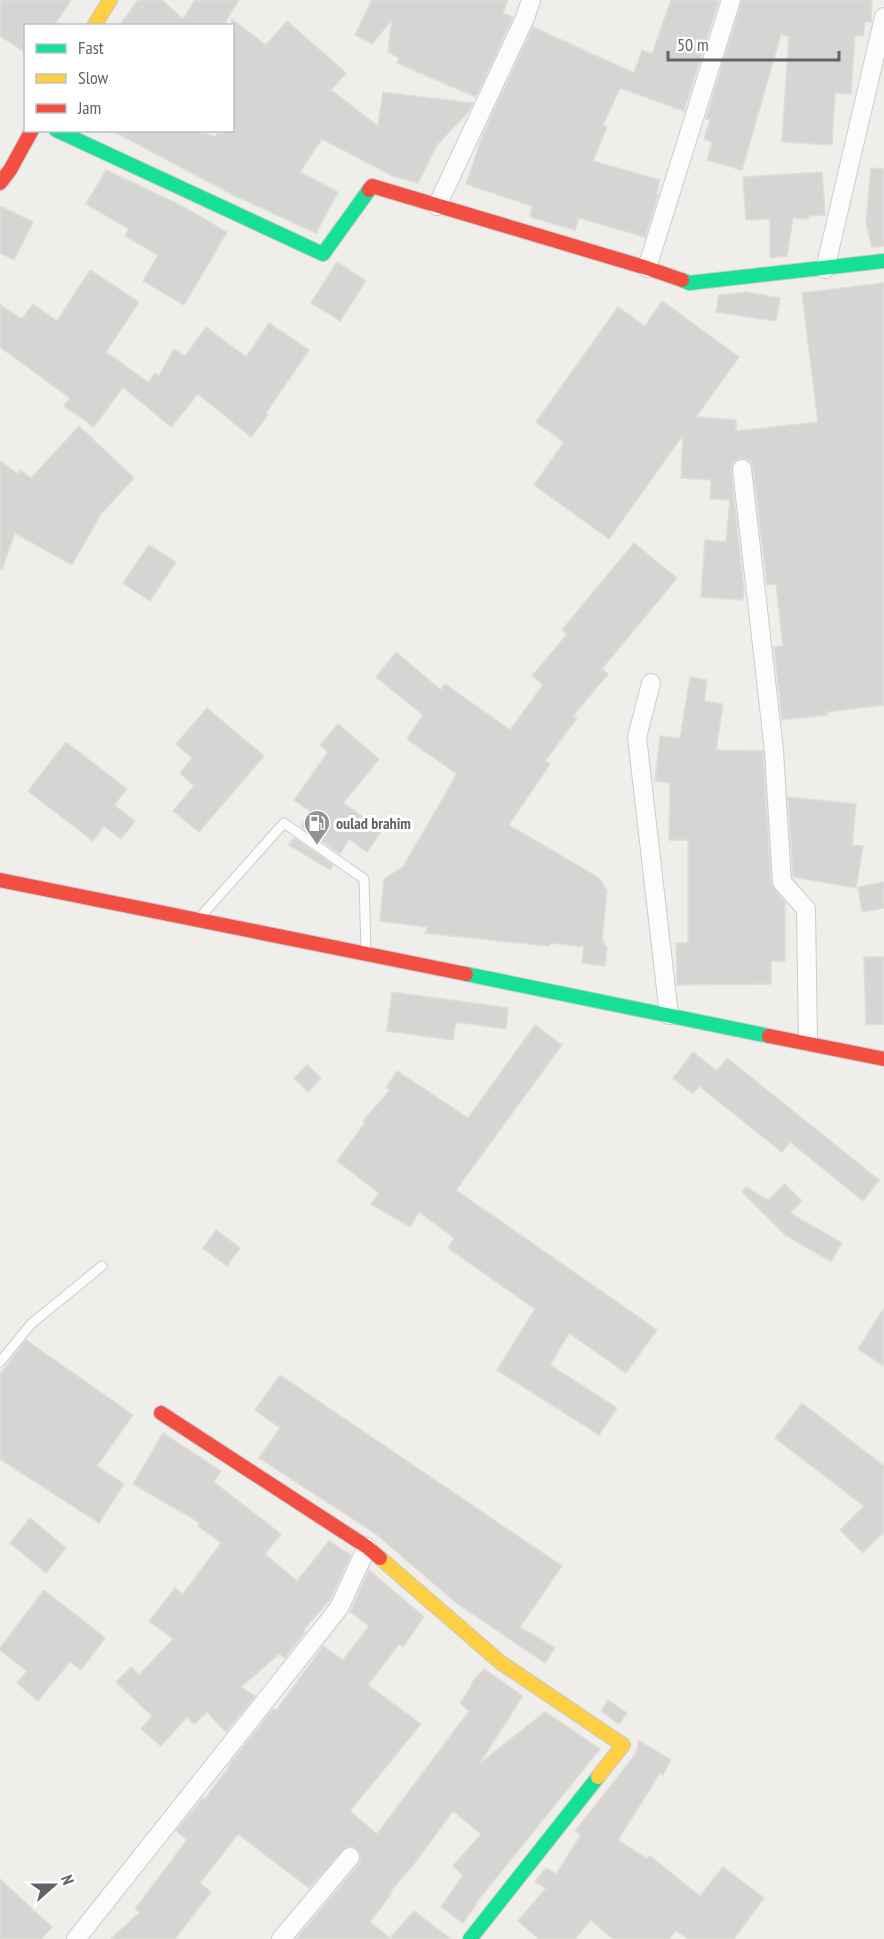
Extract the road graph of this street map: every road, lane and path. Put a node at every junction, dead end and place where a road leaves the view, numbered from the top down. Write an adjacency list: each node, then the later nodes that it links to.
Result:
1 (110, 0): 5 (street)
2 (531, 0): 9 (street)
3 (731, 0): 11 (street)
4 (884, 17): 12 (street)
5 (95, 24)
6 (31, 132): 8 (street)
7 (60, 132): 9 (street)
8 (0, 183)
9 (437, 206): 11 (street)
10 (884, 261): 12 (street)
11 (648, 268): 12 (street)
12 (825, 269)
13 (742, 469): 19 (street)
14 (651, 683): 18 (street)
15 (0, 880): 16 (street)
16 (197, 921): 17 (street); 17 (lane)
17 (366, 955): 18 (street)
18 (669, 1015): 19 (street)
19 (808, 1042): 20 (street)
20 (884, 1059)
21 (102, 1266): 22 (lane)
22 (0, 1362)
23 (161, 1413): 24 (street)
24 (367, 1547): 26 (street); 28 (street)
25 (350, 1857): 27 (street)
26 (76, 1939)
27 (281, 1939)
28 (470, 1939)

